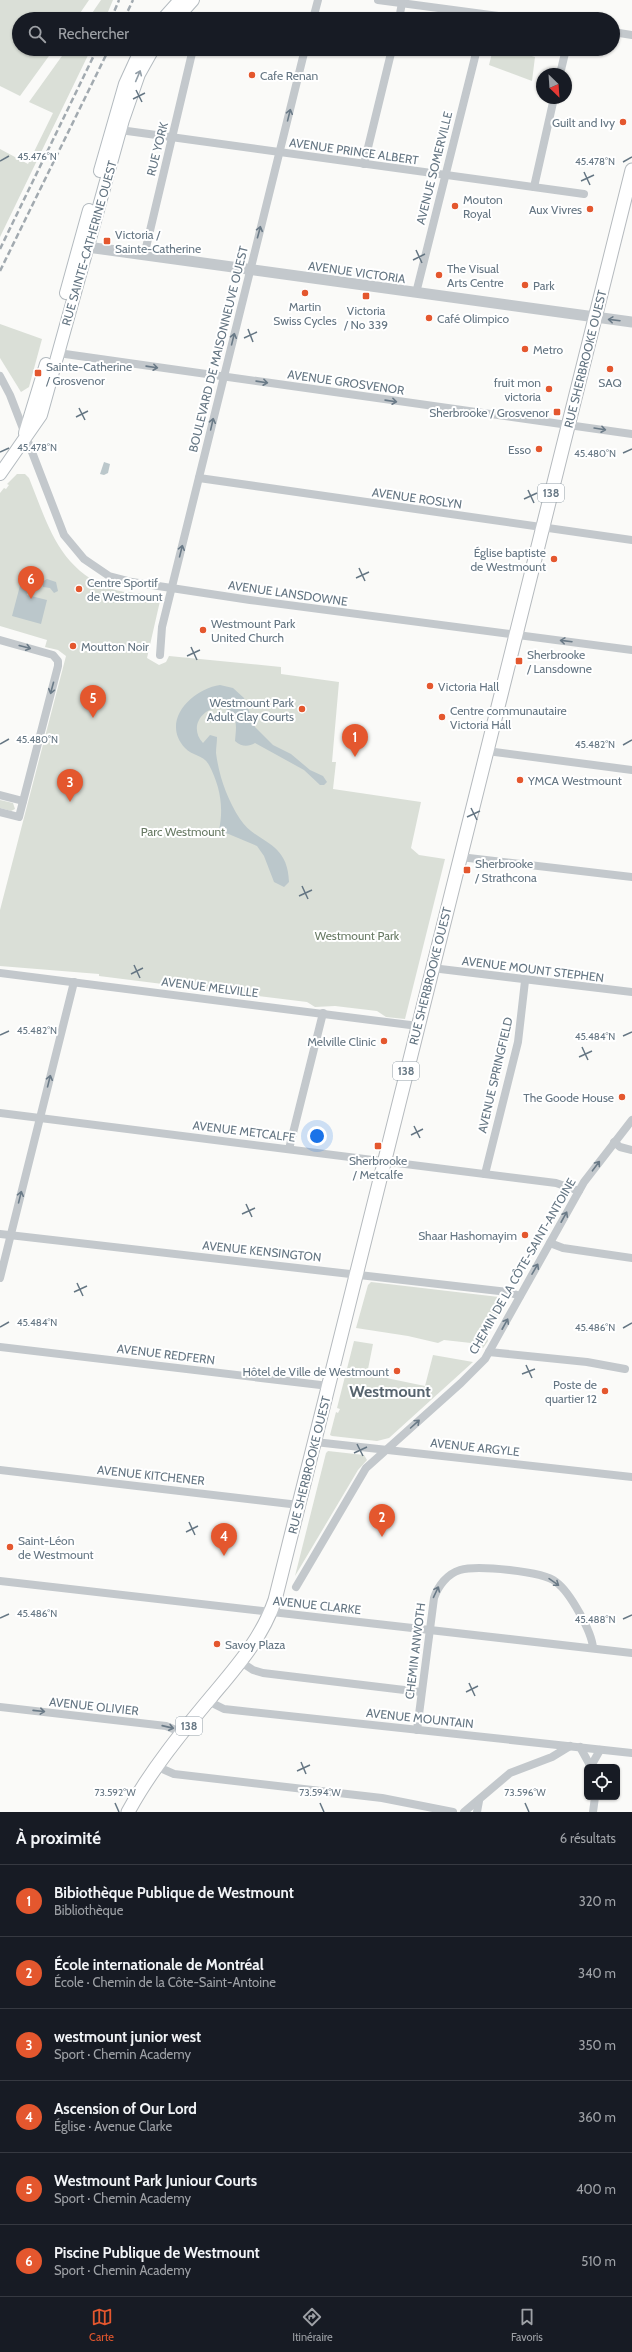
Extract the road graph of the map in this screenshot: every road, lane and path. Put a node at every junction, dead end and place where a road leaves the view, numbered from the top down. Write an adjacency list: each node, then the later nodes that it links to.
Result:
1 (180, 0): 6 (main road)
2 (193, 0): 7 (main road)
3 (318, 0): 8 (street)
4 (378, 0): 5 (street)
5 (402, 3): 9 (street); 10 (street)
6 (169, 12)
7 (185, 12)
8 (315, 12)
9 (400, 12)
10 (459, 12)
11 (620, 33): 12 (street)
12 (632, 34)
13 (138, 56): 31 (main road, RUE SAINTE-CATHERINE OUEST)
14 (149, 56): 22 (main road, RUE SAINTE-CATHERINE OUEST, one-way to 14)
15 (191, 56): 23 (street, RUE YORK)
16 (303, 56): 24 (street, BOULEVARD DE MAISONNEUVE OUEST, one-way to 16)
17 (390, 56): 25 (street)
18 (475, 56): 27 (street, AVENUE SOMERVILLE)
19 (564, 56): 20 (street)
20 (561, 68)
21 (553, 104): 28 (street)
22 (120, 130): 23 (street, AVENUE PRINCE ALBERT); 31 (main road, RUE SAINTE-CATHERINE OUEST)
23 (172, 138): 24 (street, AVENUE PRINCE ALBERT); 32 (street, RUE YORK)
24 (280, 153): 25 (street, AVENUE PRINCE ALBERT); 33 (street, BOULEVARD DE MAISONNEUVE OUEST, one-way to 24)
25 (364, 164): 27 (street, AVENUE PRINCE ALBERT)
26 (632, 170): 30 (main road, RUE SHERBROOKE OUEST / 138)
27 (445, 176): 28 (street, AVENUE PRINCE ALBERT); 34 (street, AVENUE SOMERVILLE)
28 (534, 187): 29 (street, AVENUE PRINCE ALBERT)
29 (584, 194)
30 (628, 199): 35 (main road, RUE SHERBROOKE OUEST / 138)
31 (83, 247): 32 (street, AVENUE VICTORIA); 37 (main road, RUE SAINTE-CATHERINE OUEST); 42 (main road, RUE SAINTE-CATHERINE OUEST)
32 (144, 256): 33 (street, AVENUE VICTORIA)
33 (250, 270): 34 (street, AVENUE VICTORIA); 39 (street, BOULEVARD DE MAISONNEUVE OUEST, one-way to 33)
34 (416, 293): 35 (street, AVENUE VICTORIA)
35 (595, 318): 36 (street, AVENUE VICTORIA, one-way to 35); 40 (main road, RUE SHERBROOKE OUEST / 138)
36 (632, 322)
37 (58, 353): 39 (street, AVENUE GROSVENOR, one-way to 39); 42 (main road, RUE SAINTE-CATHERINE OUEST)
38 (0, 376): 42 (street, AVENUE LANSDOWNE)
39 (223, 377): 40 (street, AVENUE GROSVENOR, one-way to 40); 44 (street, BOULEVARD DE MAISONNEUVE OUEST, one-way to 39)
40 (568, 425): 41 (street, AVENUE GROSVENOR, one-way to 41); 45 (main road, RUE SHERBROOKE OUEST / 138)
41 (632, 434)
42 (24, 436): 43 (main road, RUE SAINTE-CATHERINE OUEST); 47 (street, AVENUE LANSDOWNE)
43 (0, 474)
44 (199, 478): 45 (street, AVENUE ROSLYN); 47 (street, BOULEVARD DE MAISONNEUVE OUEST, one-way to 44)
45 (542, 528): 46 (street, AVENUE ROSLYN); 48 (main road, RUE SHERBROOKE OUEST / 138)
46 (632, 540)
47 (172, 589): 48 (street, AVENUE LANSDOWNE); 51 (street, BOULEVARD DE MAISONNEUVE OUEST)
48 (516, 634): 50 (street, AVENUE LANSDOWNE, one-way to 48); 52 (main road, RUE SHERBROOKE OUEST / 138)
49 (0, 640): 55 (street, one-way to 55)
50 (632, 650)
51 (160, 655)
52 (486, 751): 53 (street); 57 (main road, RUE SHERBROOKE OUEST / 138)
53 (632, 770)
54 (0, 795): 55 (street)
55 (23, 801): 56 (street)
56 (0, 812)
57 (460, 857): 58 (street); 59 (main road, RUE SHERBROOKE OUEST / 138)
58 (632, 877)
59 (432, 968): 61 (street, AVENUE MOUNT STEPHEN); 65 (main road, RUE SHERBROOKE OUEST / 138)
60 (0, 972): 62 (street, AVENUE MELVILLE)
61 (525, 980): 63 (street, AVENUE MOUNT STEPHEN); 73 (street, AVENUE SPRINGFIELD)
62 (74, 982): 64 (street, AVENUE MELVILLE); 67 (street, one-way to 62)
63 (632, 992)
64 (323, 1013): 65 (street, AVENUE MELVILLE); 70 (street)
65 (418, 1026): 72 (main road, RUE SHERBROOKE OUEST / 138)
66 (0, 1113): 67 (street, AVENUE METCALFE)
67 (39, 1118): 70 (street, AVENUE METCALFE); 76 (street, one-way to 67)
68 (632, 1120): 69 (street, CHEMIN DE LA CÔTE-SAINT-ANTOINE)
69 (614, 1142): 71 (street); 74 (street, CHEMIN DE LA CÔTE-SAINT-ANTOINE, one-way to 69)
70 (289, 1149): 72 (street, AVENUE METCALFE)
71 (632, 1150)
72 (384, 1162): 73 (street, AVENUE METCALFE); 79 (main road, RUE SHERBROOKE OUEST / 138)
73 (485, 1174): 74 (street, AVENUE METCALFE)
74 (578, 1191): 77 (street, CHEMIN DE LA CÔTE-SAINT-ANTOINE, one-way to 74)
75 (0, 1234): 76 (street, AVENUE KENSINGTON)
76 (10, 1235): 79 (street, AVENUE KENSINGTON); 80 (street)
77 (550, 1243): 78 (street); 81 (street, CHEMIN DE LA CÔTE-SAINT-ANTOINE, one-way to 77)
78 (632, 1258)
79 (356, 1274): 81 (street, AVENUE KENSINGTON); 85 (main road, RUE SHERBROOKE OUEST / 138)
80 (0, 1278)
81 (520, 1296): 83 (street, CHEMIN DE LA CÔTE-SAINT-ANTOINE, one-way to 81)
82 (0, 1347): 85 (street, AVENUE REDFERN)
83 (489, 1352): 84 (street); 87 (street, CHEMIN DE LA CÔTE-SAINT-ANTOINE, one-way to 83)
84 (625, 1369)
85 (329, 1386): 86 (main road, RUE SHERBROOKE OUEST / 138)
86 (315, 1442): 87 (street, AVENUE ARGYLE); 90 (main road, RUE SHERBROOKE OUEST / 138)
87 (386, 1450): 89 (street, AVENUE ARGYLE); 92 (street, CHEMIN DE LA CÔTE-SAINT-ANTOINE)
88 (0, 1470): 90 (street, AVENUE KITCHENER)
89 (632, 1477)
90 (299, 1505): 93 (main road, RUE SHERBROOKE OUEST / 138)
91 (0, 1581): 93 (street, AVENUE CLARKE)
92 (296, 1587)
93 (271, 1612): 94 (street, AVENUE CLARKE); 97 (main road, RUE SHERBROOKE OUEST / 138)
94 (429, 1630): 95 (street, AVENUE CLARKE); 95 (street, CHEMIN ANWOTH, one-way to 95); 98 (street, CHEMIN ANWOTH)
95 (593, 1648): 96 (street, AVENUE CLARKE)
96 (632, 1653)
97 (241, 1662): 98 (street); 99 (main road, RUE SHERBROOKE OUEST / 138)
98 (421, 1692): 101 (street, CHEMIN ANWOTH)
99 (208, 1701): 101 (street, AVENUE MOUNTAIN); 102 (main road, RUE SHERBROOKE OUEST / 138)
100 (0, 1707): 102 (street, AVENUE OLIVIER, one-way to 102)
101 (417, 1730): 103 (street, AVENUE MOUNTAIN)
102 (183, 1733): 109 (main road, RUE SHERBROOKE OUEST / 138)
103 (570, 1746): 104 (street, AVENUE MOUNTAIN); 111 (street)
104 (580, 1747): 105 (street, AVENUE MOUNTAIN); 107 (street)
105 (600, 1750): 106 (street, AVENUE MOUNTAIN); 108 (street)
106 (632, 1753)
107 (590, 1764)
108 (592, 1764)
109 (158, 1767): 112 (main road, RUE SHERBROOKE OUEST / 138); 113 (street)
110 (594, 1800): 116 (street)
111 (479, 1801): 114 (street); 115 (street)
112 (128, 1812)
113 (453, 1812)
114 (464, 1812)
115 (477, 1812)
116 (593, 1812)

